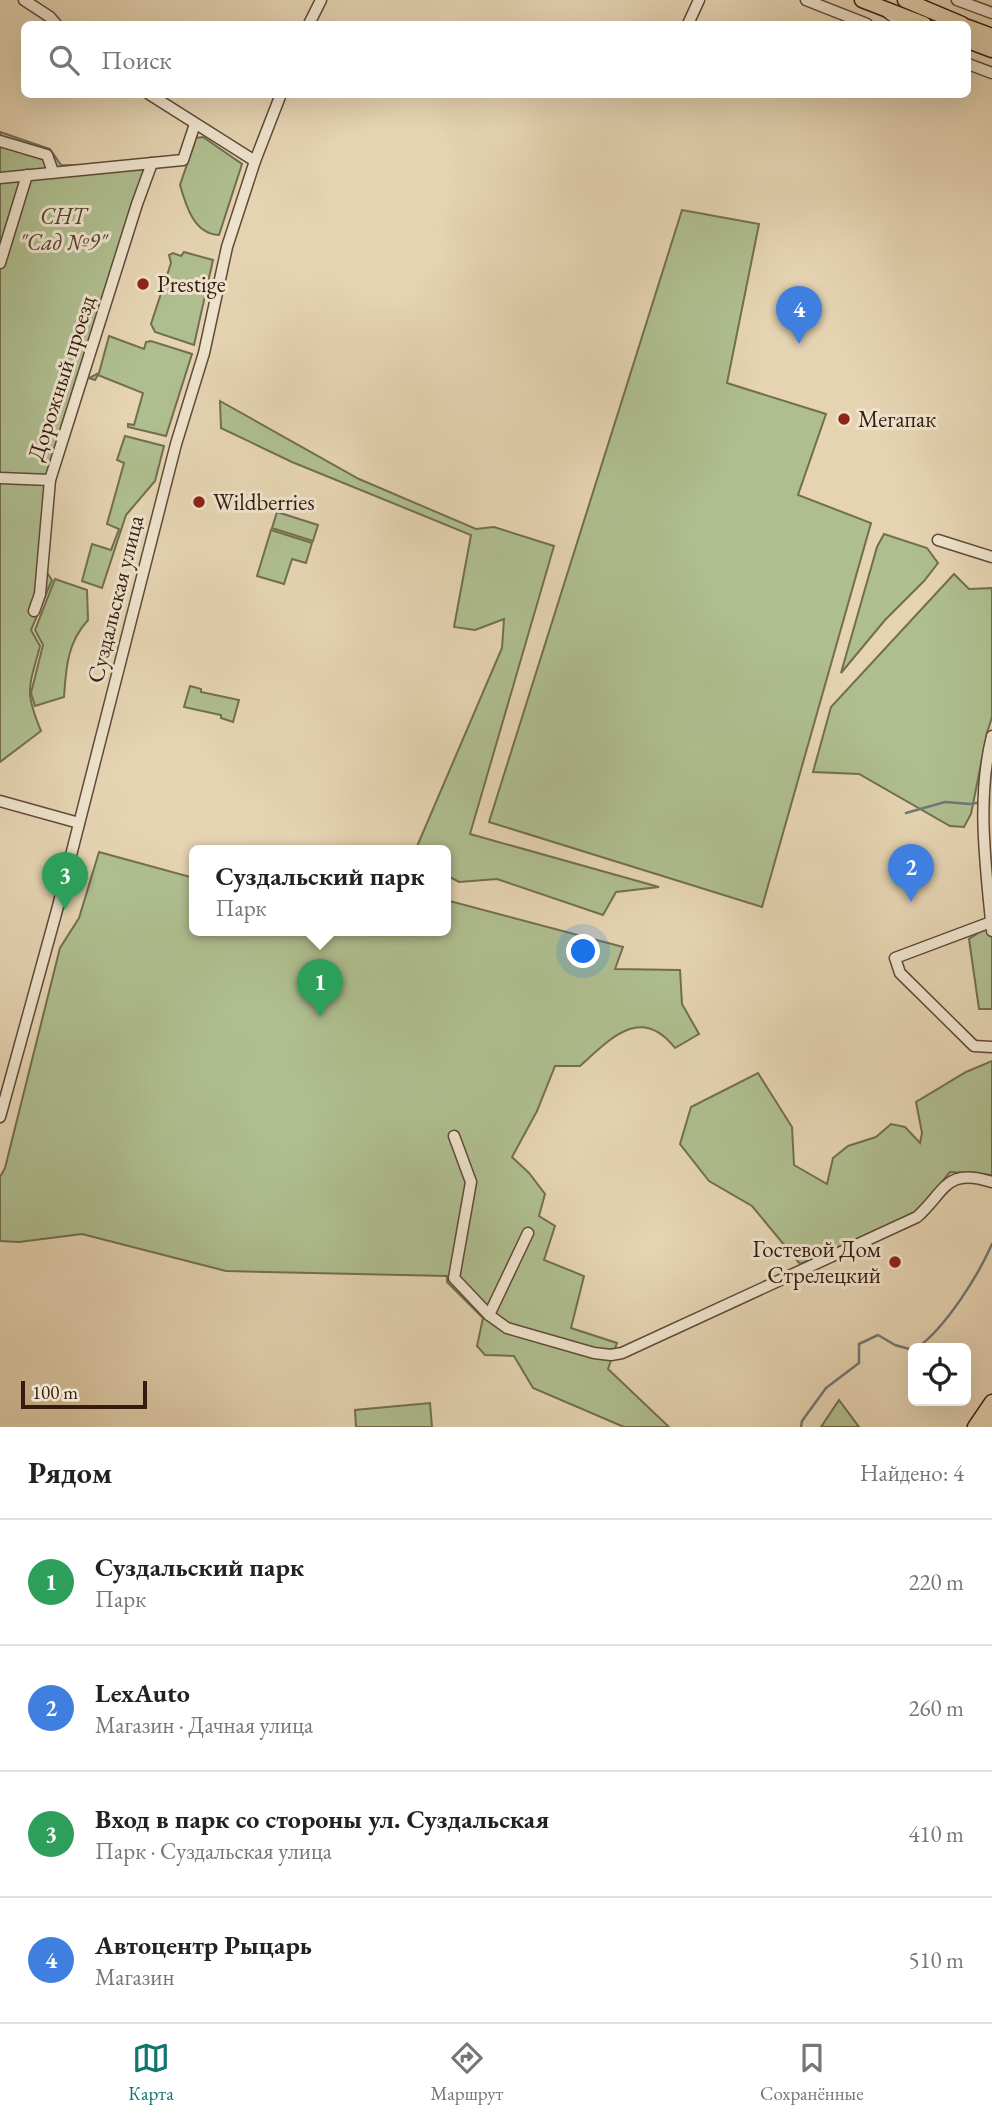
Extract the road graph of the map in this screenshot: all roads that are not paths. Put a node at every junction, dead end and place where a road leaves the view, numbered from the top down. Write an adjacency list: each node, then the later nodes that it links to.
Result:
1 (24, 0): 10 (street)
2 (321, 0): 11 (street)
3 (699, 0): 12 (street)
4 (806, 0): 13 (street)
5 (862, 0): 9 (main road)
6 (905, 0): 9 (main road)
7 (957, 0): 8 (street)
8 (992, 13)
9 (922, 17): 14 (main road)
10 (53, 21)
11 (310, 21)
12 (689, 21)
13 (859, 21)
14 (945, 21)
15 (971, 28): 16 (main road)
16 (992, 36)
17 (971, 42): 18 (main road)
18 (992, 50)
19 (971, 65): 20 (street)
20 (992, 73)
21 (155, 98): 23 (street)
22 (279, 98): 25 (street, Суздальская улица)
23 (195, 124): 25 (street); 26 (street)
24 (0, 141): 27 (street)
25 (255, 161): 39 (street, Суздальская улица)
26 (152, 163): 27 (street); 33 (street, Дорожный проезд)
27 (53, 172): 28 (street)
28 (27, 175): 29 (street); 30 (street)
29 (0, 178)
30 (5, 230): 31 (street)
31 (0, 263)
32 (0, 478): 33 (street)
33 (50, 480): 36 (street, Дорожный проезд)
34 (938, 540): 35 (street)
35 (992, 557)
36 (34, 611)
37 (992, 736): 40 (street)
38 (0, 802): 39 (street)
39 (79, 823): 42 (street, Суздальская улица)
40 (992, 926): 41 (street)
41 (992, 1047)
42 (0, 1117)
43 (454, 1136): 46 (street)
44 (992, 1182): 46 (street)
45 (528, 1233): 46 (street)
46 (489, 1315)
47 (992, 1402): 49 (main road)
48 (992, 1422): 50 (main road)
49 (975, 1427)
50 (989, 1427)

